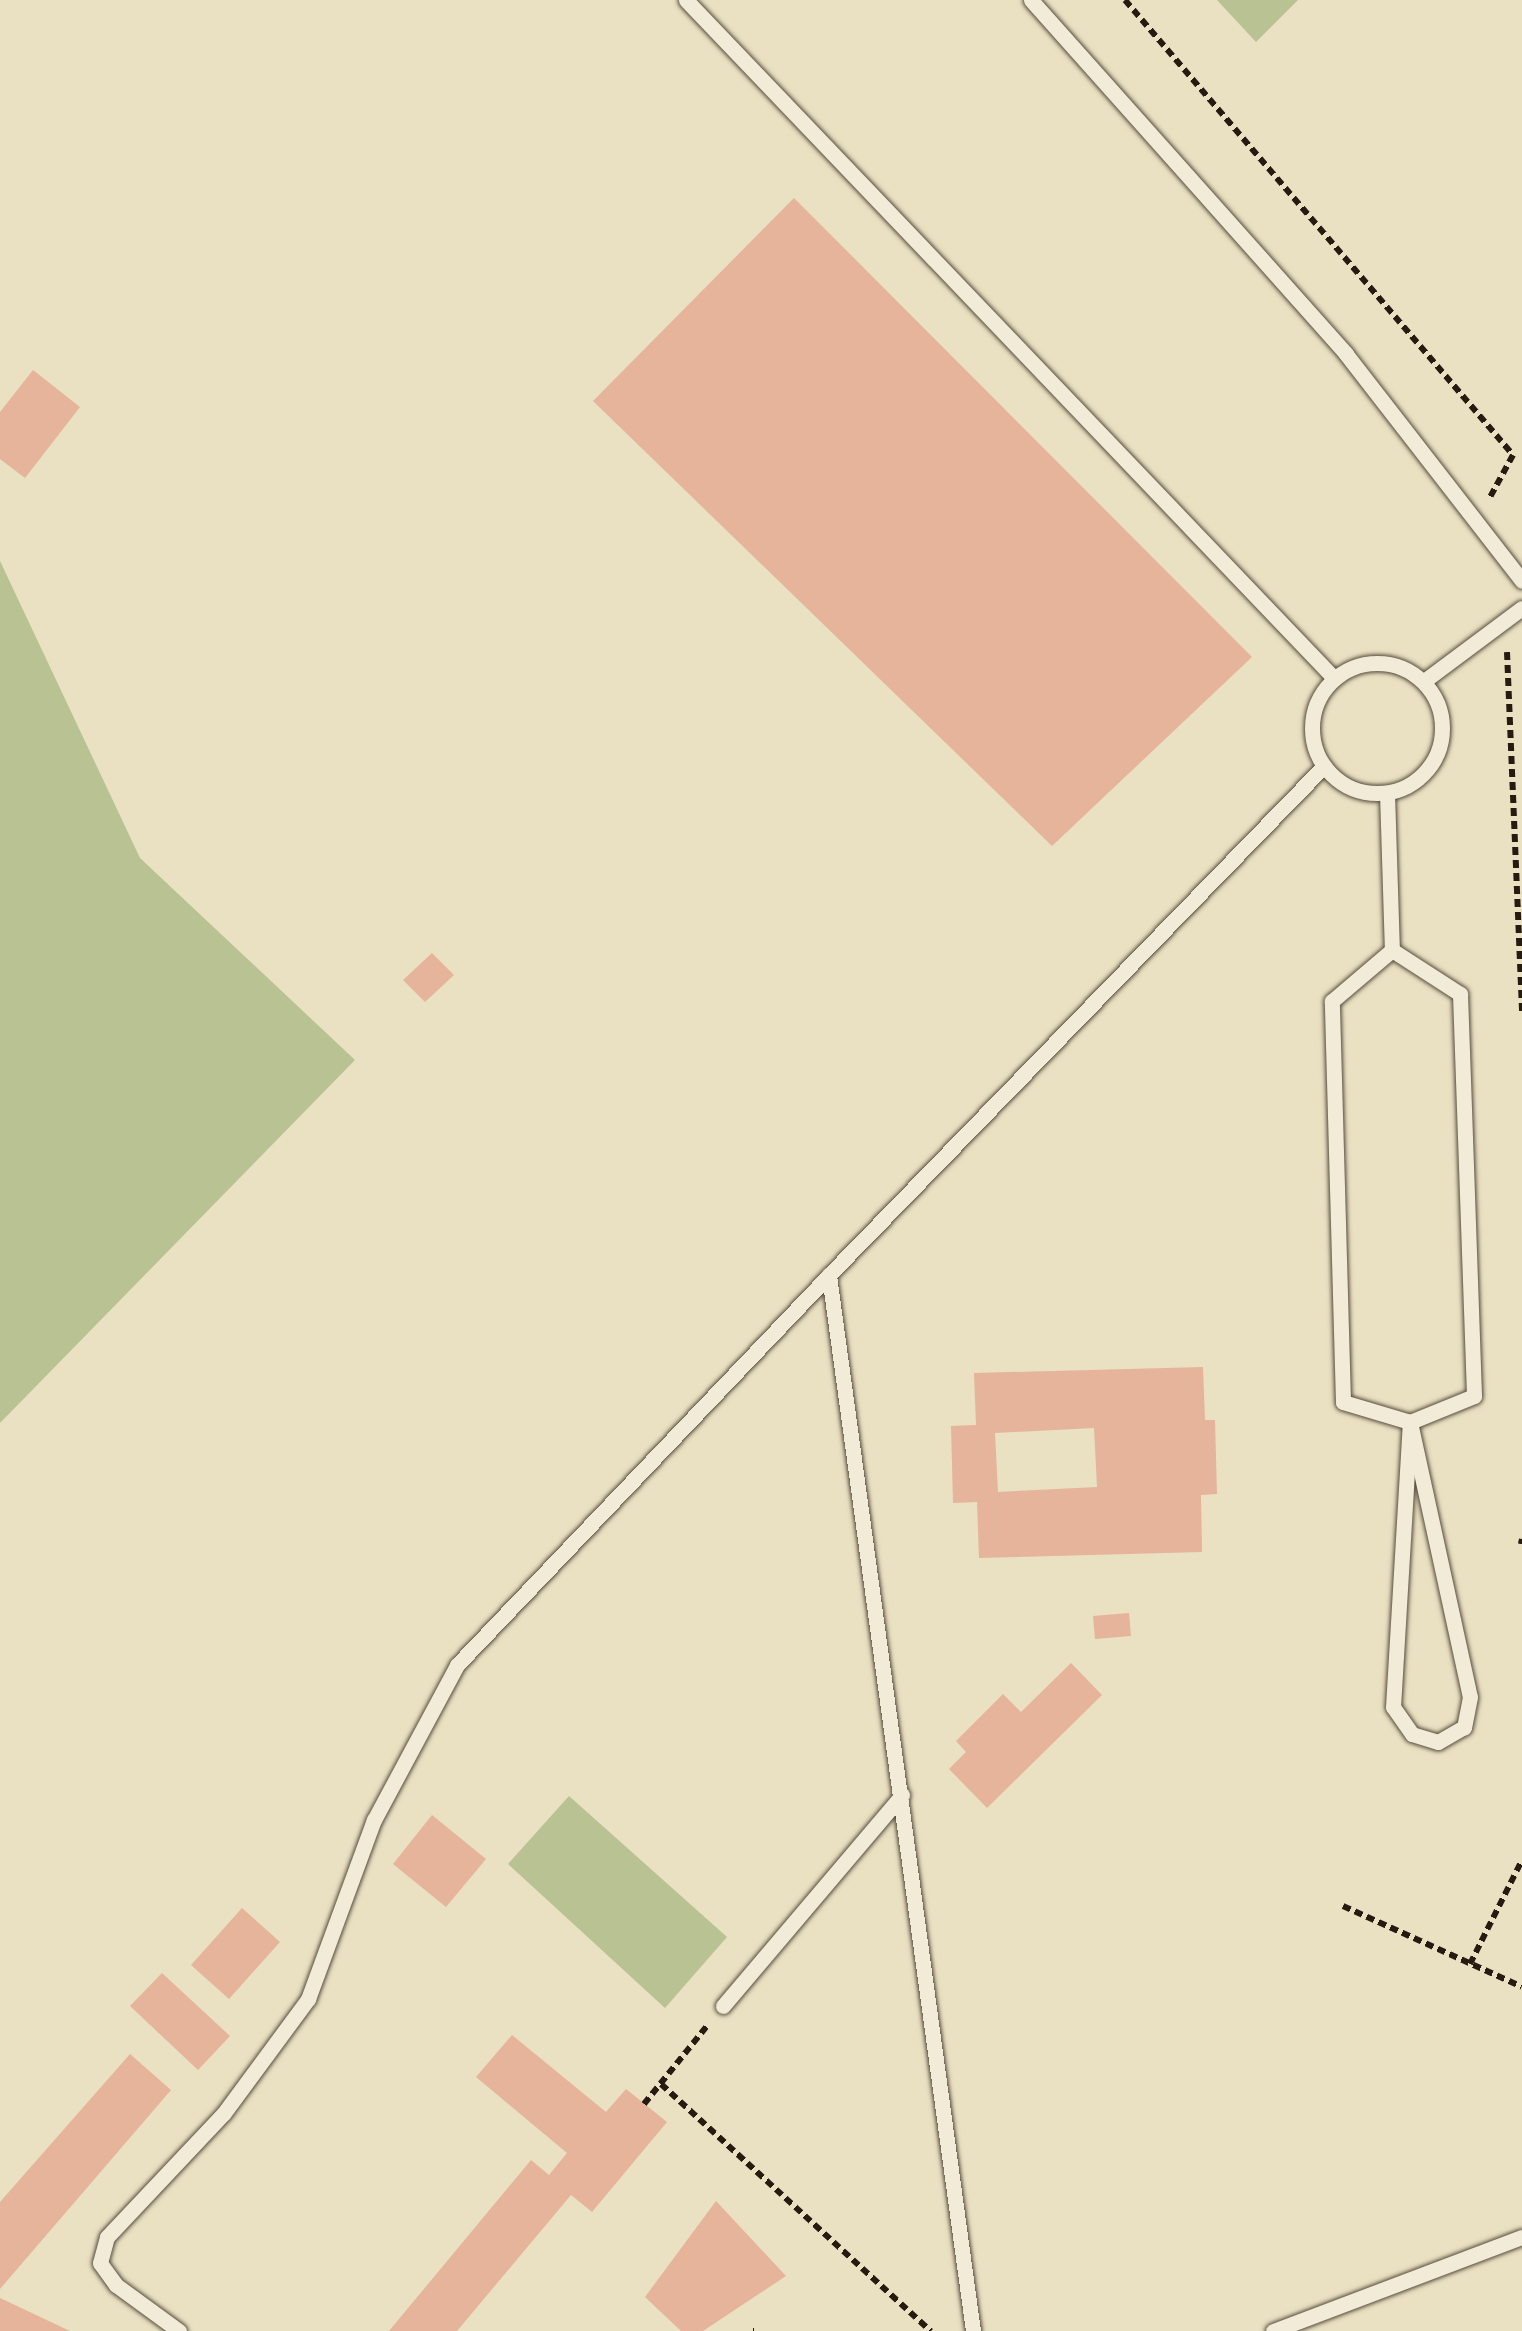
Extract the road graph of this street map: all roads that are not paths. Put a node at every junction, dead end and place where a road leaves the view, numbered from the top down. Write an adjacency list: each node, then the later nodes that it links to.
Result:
1 (686, 0): 5 (lane)
2 (1031, 0): 3 (lane)
3 (1522, 581)
4 (1522, 608): 6 (lane)
5 (1334, 678): 6 (lane); 7 (lane)
6 (1424, 681): 8 (lane)
7 (1324, 766): 8 (lane); 10 (lane)
8 (1388, 792): 9 (lane)
9 (1392, 950): 11 (lane); 11 (lane)
10 (829, 1275): 12 (lane); 15 (lane)
11 (1410, 1422): 11 (lane)
12 (902, 1795): 13 (lane); 16 (lane)
13 (724, 2006)
14 (1522, 2237): 17 (lane)
15 (179, 2331)
16 (973, 2331)
17 (1272, 2331)

